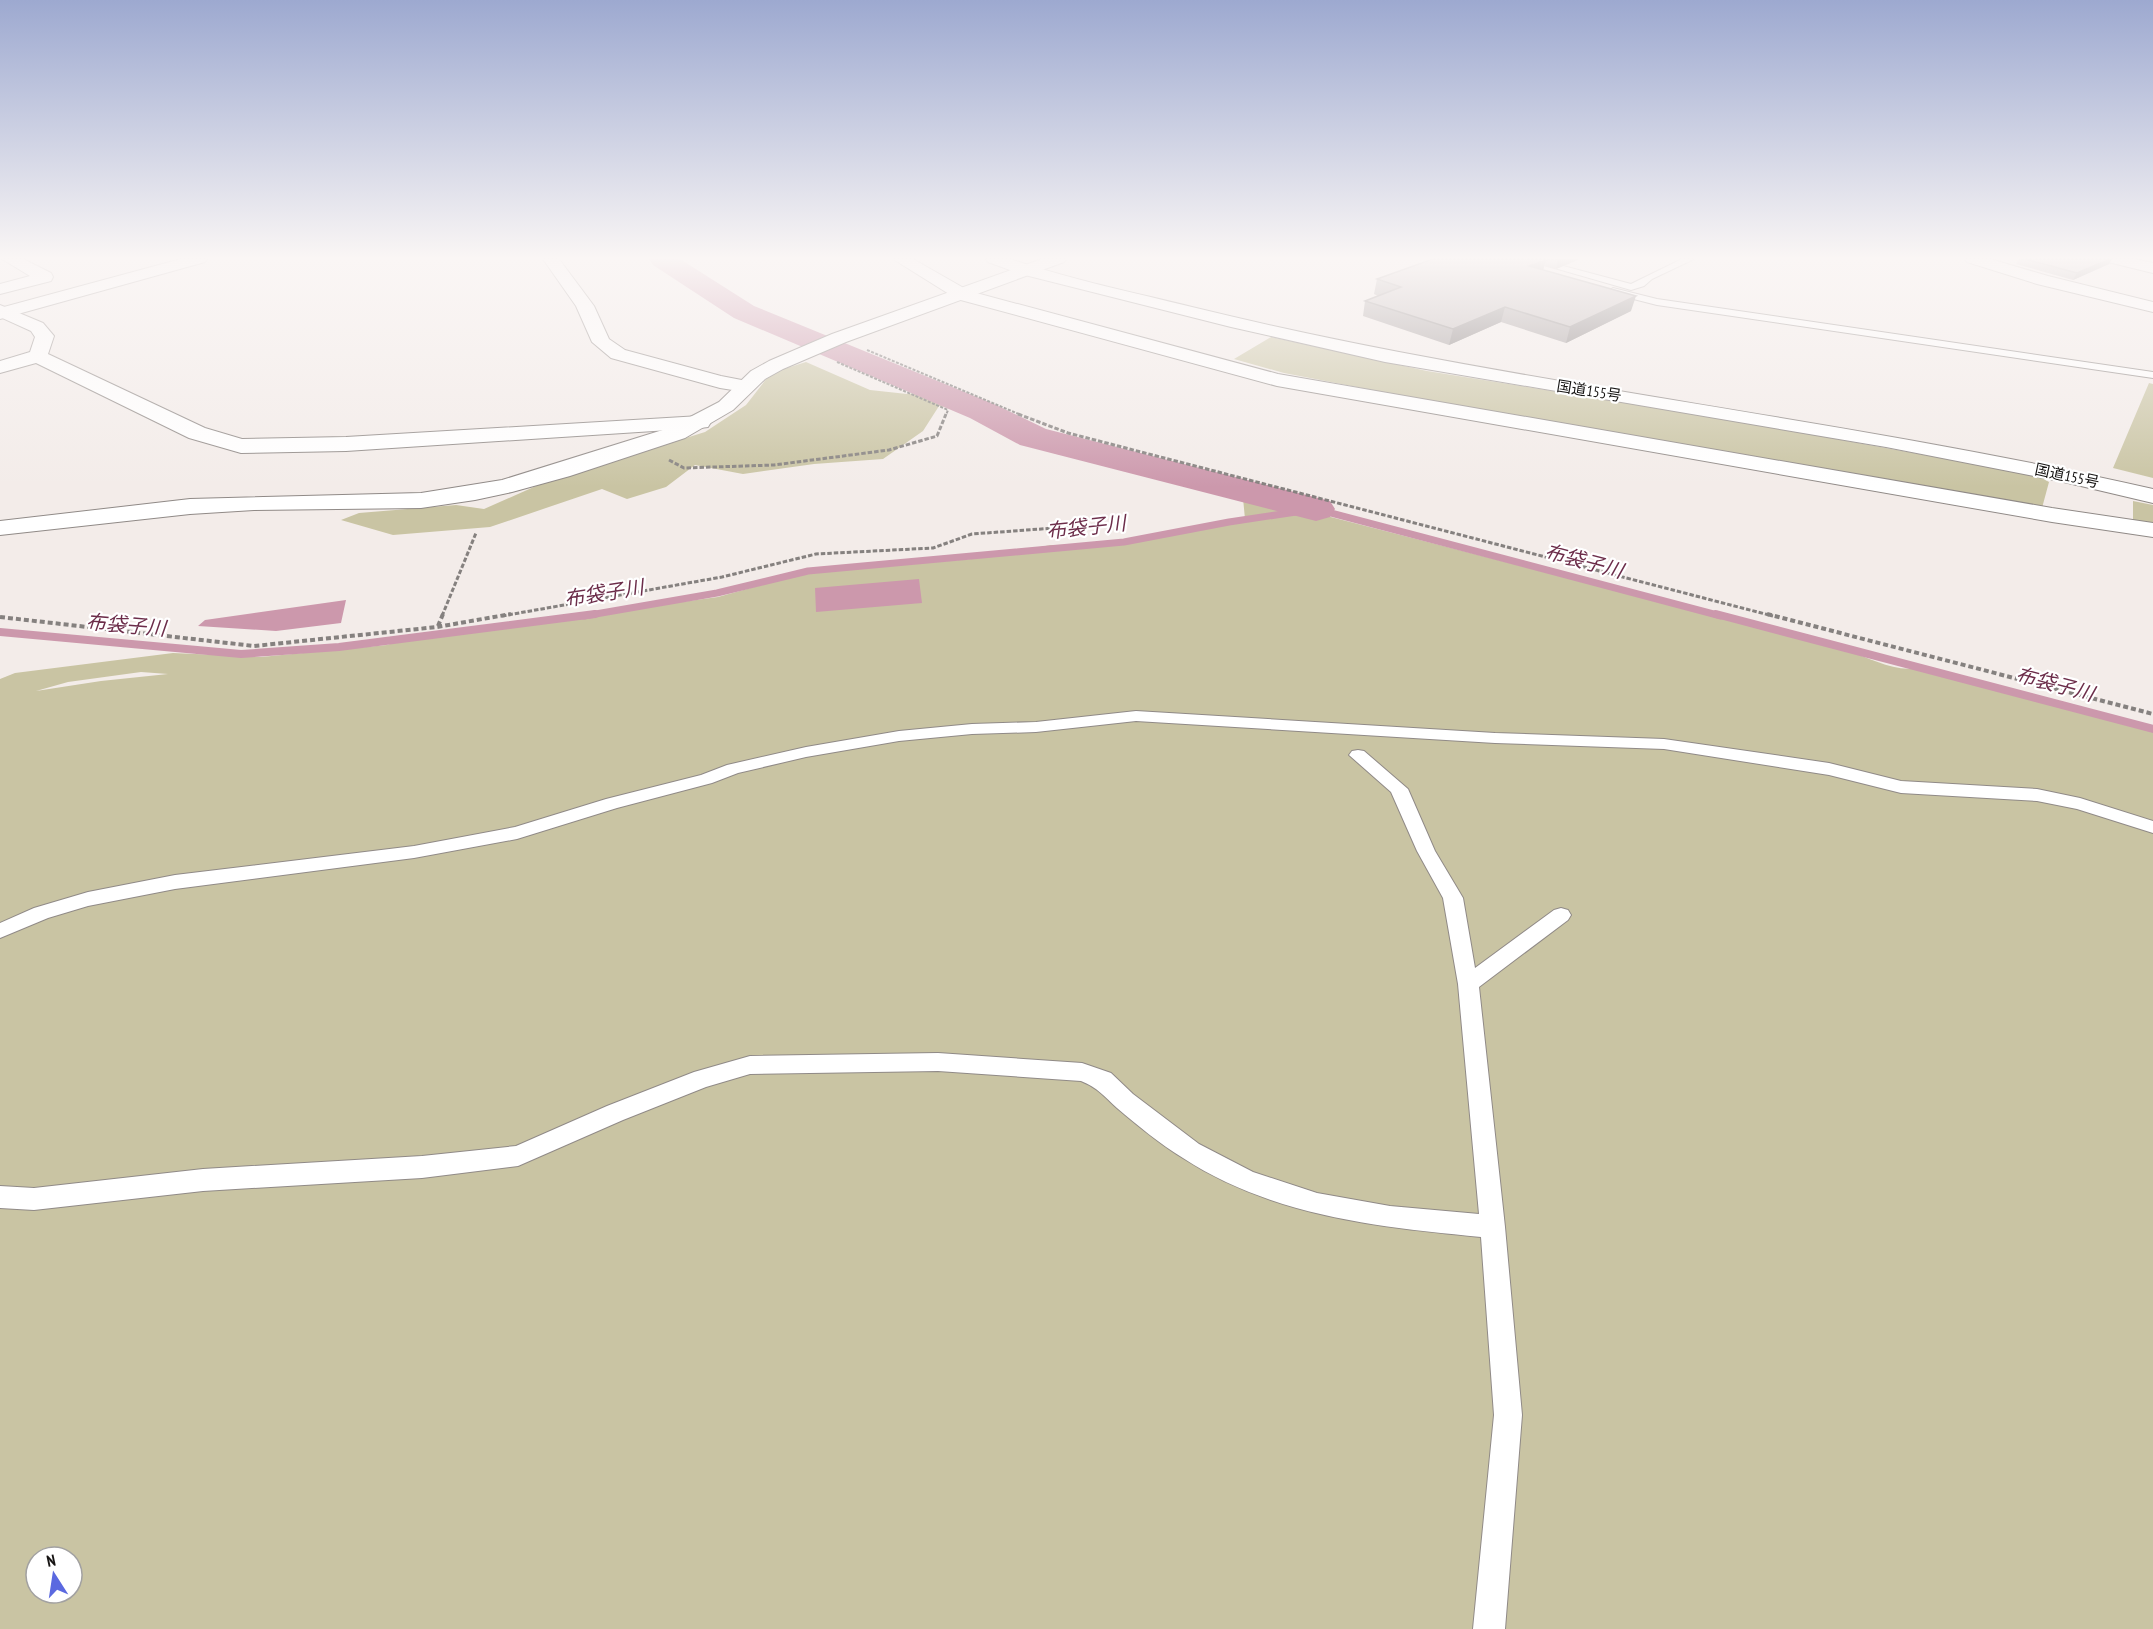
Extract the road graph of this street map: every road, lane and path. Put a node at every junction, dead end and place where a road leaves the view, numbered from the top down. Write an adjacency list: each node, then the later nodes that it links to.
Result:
1 (44, 335): 9 (main road)
2 (598, 335): 12 (main road)
3 (848, 335): 7 (main road)
4 (1111, 335): 18 (main road)
5 (1296, 335): 15 (main road, 国道155号)
6 (1881, 335): 11 (lane)
7 (839, 338): 8 (main road); 22 (path)
8 (810, 350): 12 (main road); 14 (path)
9 (38, 356): 10 (main road); 13 (main road)
10 (0, 368)
11 (2153, 375)
12 (745, 386): 13 (main road)
13 (700, 422): 14 (main road)
14 (639, 445): 17 (main road)
15 (2153, 496)
16 (1096, 525): 21 (path)
17 (0, 528)
18 (2153, 530)
19 (476, 533): 21 (path)
20 (0, 617): 21 (path)
21 (437, 627)
22 (2153, 714)
23 (1358, 755): 27 (lane)
24 (2153, 827): 26 (lane)
25 (1561, 915): 27 (lane)
26 (0, 931)
27 (1468, 984): 29 (lane)
28 (0, 1197): 29 (lane)
29 (1494, 1227): 30 (lane)
30 (1489, 1629)

